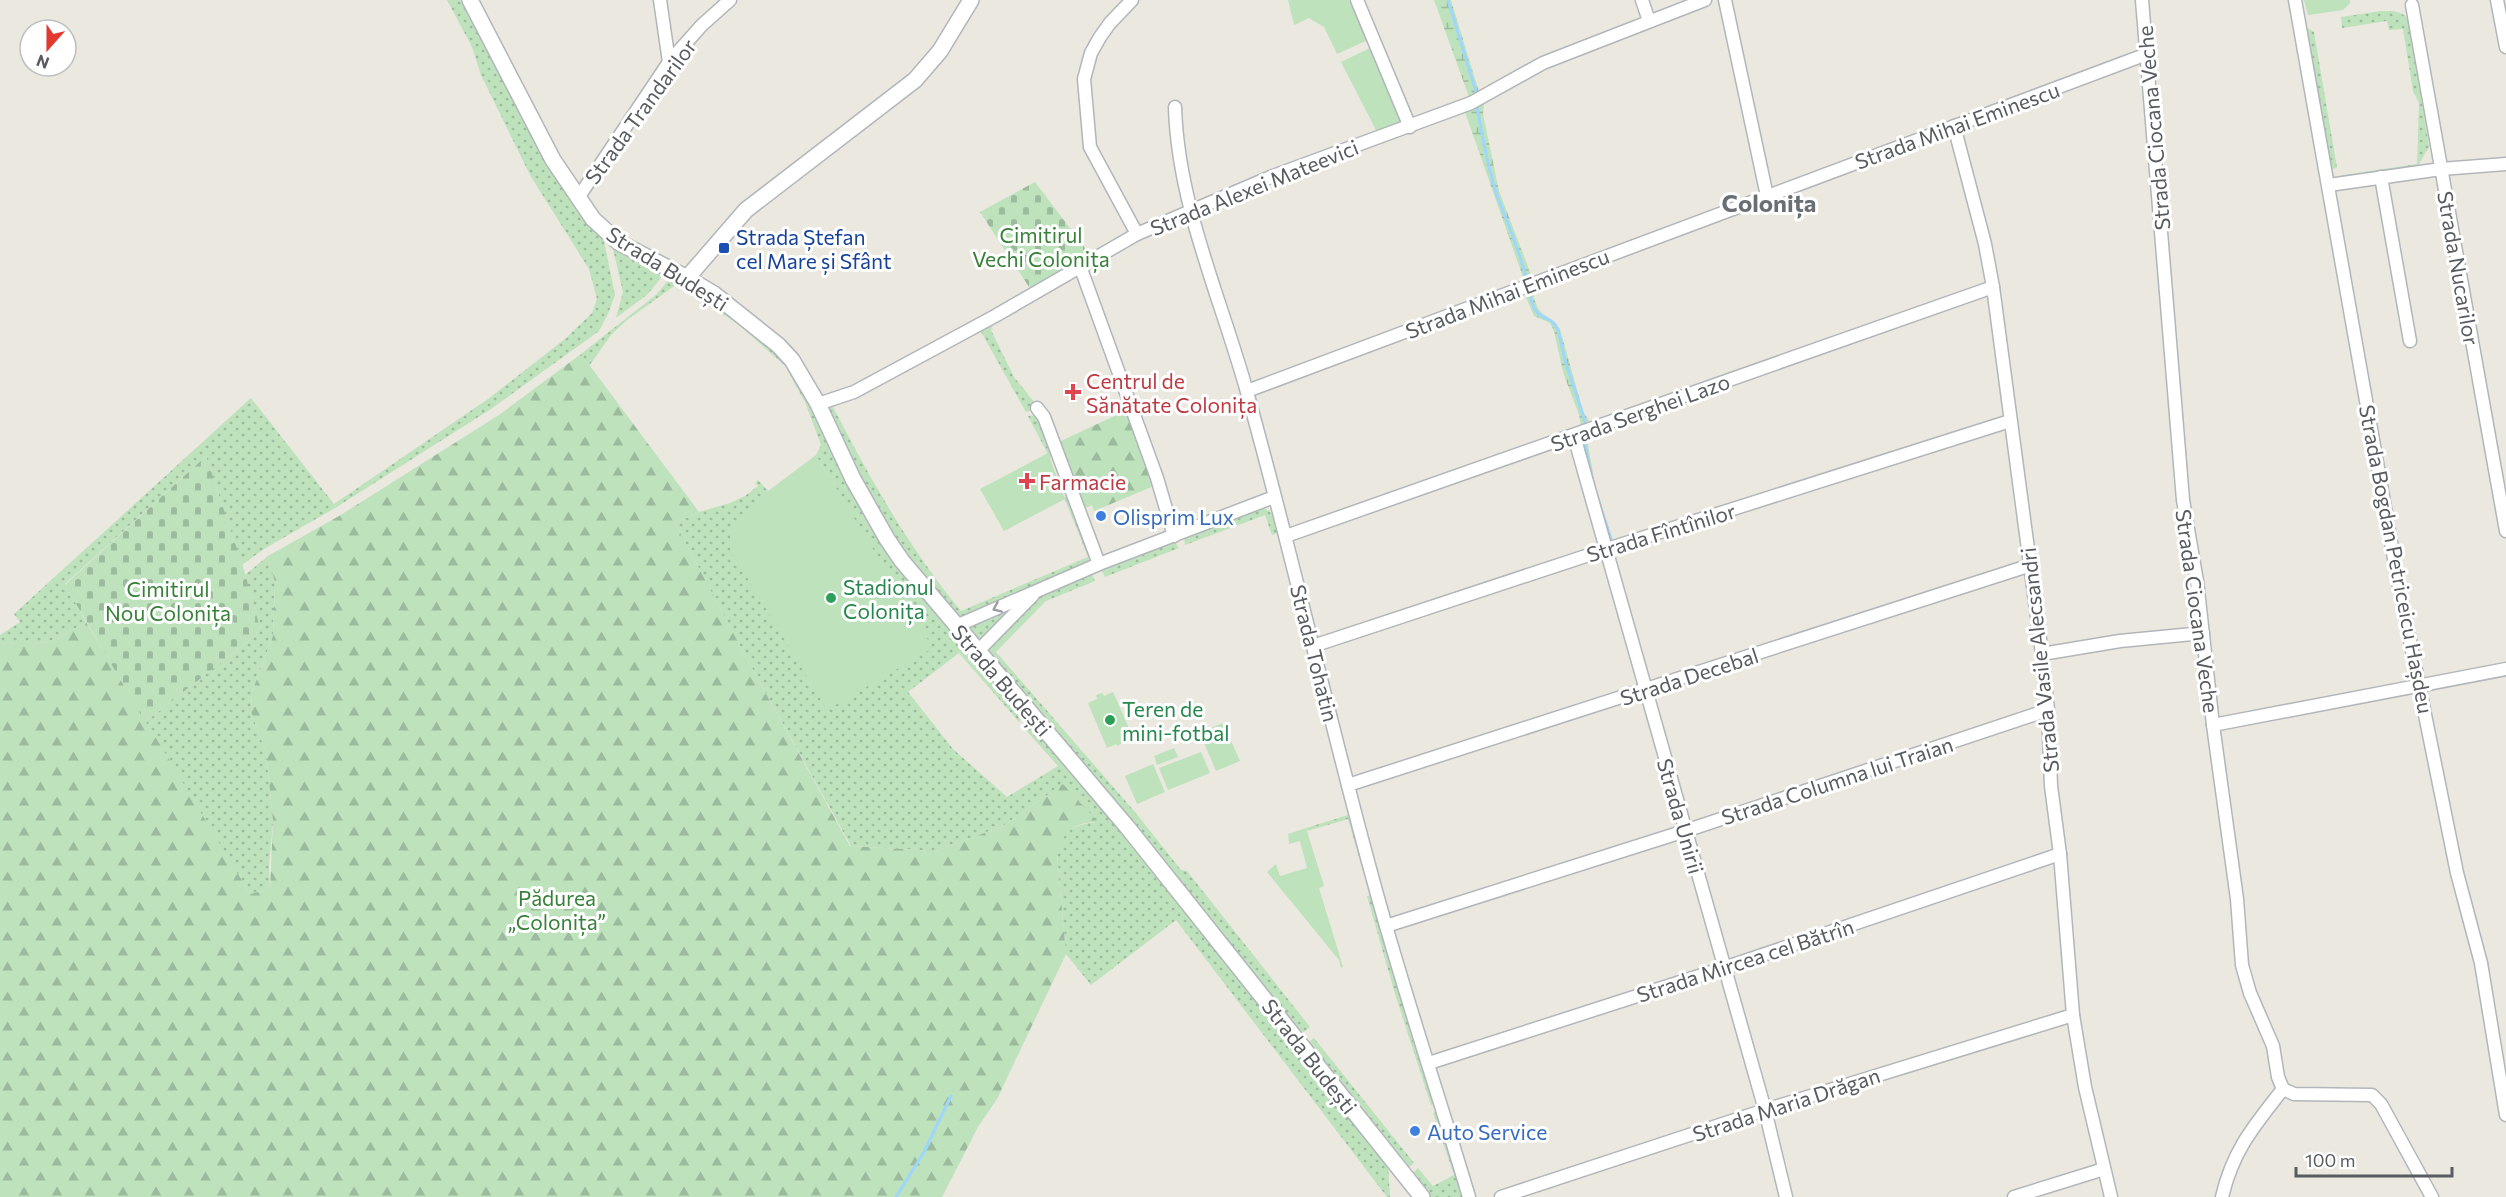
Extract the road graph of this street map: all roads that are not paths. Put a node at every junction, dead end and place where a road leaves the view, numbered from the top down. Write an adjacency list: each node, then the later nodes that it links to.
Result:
1 (470, 0): 26 (street, Strada Budești)
2 (660, 0): 17 (street)
3 (730, 0): 17 (street, Strada Trandarilor)
4 (971, 0): 30 (street)
5 (1132, 0): 28 (street)
6 (1357, 0): 20 (street)
7 (1642, 0): 14 (street)
8 (1705, 0): 14 (street, Strada Alexei Mateevici)
9 (1725, 0): 25 (street)
10 (2142, 0): 16 (street, Strada Ciocana Veche)
11 (2295, 0): 24 (street, Strada Bogdan Petriceicu Hașdeu)
12 (2498, 0): 15 (street)
13 (2412, 5): 22 (street, Strada Nucarilor)
14 (1649, 21): 20 (street, Strada Alexei Mateevici)
15 (2506, 47)
16 (2147, 54): 19 (street, Strada Mihai Eminescu); 47 (street, Strada Ciocana Veche)
17 (669, 62): 26 (street, Strada Trandarilor)
18 (1175, 107): 27 (street, Strada Tohatin)
19 (1954, 126): 25 (street, Strada Mihai Eminescu); 31 (street, Strada Vasile Alecsandri)
20 (1410, 127): 27 (street, Strada Alexei Mateevici)
21 (2506, 164): 22 (street)
22 (2441, 169): 23 (street); 39 (street, Strada Nucarilor)
23 (2381, 177): 24 (street); 32 (street)
24 (2329, 185): 52 (street, Strada Bogdan Petriceicu Hașdeu)
25 (1767, 195): 33 (street, Strada Mihai Eminescu)
26 (578, 198): 30 (street, Strada Budești)
27 (1191, 209): 28 (street, Strada Alexei Mateevici); 33 (street, Strada Tohatin)
28 (1137, 234): 29 (street, Strada Alexei Mateevici)
29 (1080, 266): 34 (street, Strada Alexei Mateevici); 40 (street)
30 (687, 278): 34 (street, Strada Budești)
31 (1993, 287): 36 (street, Strada Vasile Alecsandri); 37 (street, Strada Serghei Lazo)
32 (2410, 341)
33 (1247, 391): 38 (street, Strada Tohatin)
34 (818, 404): 46 (street, Strada Budești)
35 (1037, 408): 43 (street)
36 (2010, 421): 42 (street, Strada Fîntînilor); 44 (street, Strada Vasile Alecsandri)
37 (1574, 436): 41 (street, Strada Serghei Lazo); 42 (street, Strada Unirii)
38 (1274, 496): 40 (street); 41 (street, Strada Tohatin)
39 (2506, 531)
40 (1174, 536): 43 (street)
41 (1286, 537): 48 (street, Strada Tohatin)
42 (1607, 549): 48 (street, Strada Fîntînilor); 53 (street, Strada Unirii)
43 (1099, 564): 45 (street)
44 (2031, 565): 50 (street, Strada Vasile Alecsandri); 53 (street, Strada Decebal)
45 (1038, 590): 46 (street, one-way to 46); 49 (street)
46 (956, 626): 49 (street, Strada Budești)
47 (2203, 633): 50 (street); 55 (street, Strada Ciocana Veche)
48 (1313, 646): 56 (street, Strada Tohatin)
49 (978, 651): 67 (street, Strada Budești)
50 (2042, 654): 54 (street, Strada Vasile Alecsandri)
51 (2506, 669): 52 (street)
52 (2419, 686): 55 (street); 65 (street, Strada Bogdan Petriceicu Hașdeu)
53 (1646, 690): 56 (street, Strada Decebal); 57 (street, Strada Unirii)
54 (2048, 710): 57 (street, Strada Columna lui Traian); 58 (street, Strada Vasile Alecsandri)
55 (2213, 725): 63 (street, Strada Ciocana Veche)
56 (1348, 785): 59 (street, Strada Tohatin)
57 (1685, 831): 59 (street, Strada Columna lui Traian); 60 (street, Strada Unirii)
58 (2060, 854): 60 (street, Strada Mircea cel Bătrîn); 61 (street, Strada Vasile Alecsandri)
59 (1386, 926): 62 (street, Strada Tohatin)
60 (1724, 968): 62 (street, Strada Mircea cel Bătrîn); 64 (street, Strada Unirii)
61 (2073, 1015): 64 (street, Strada Maria Drăgan); 66 (street, Strada Vasile Alecsandri)
62 (1429, 1063): 68 (street, Strada Tohatin)
63 (2283, 1089): 73 (street); 74 (street)
64 (1765, 1110): 69 (street, Strada Maria Drăgan); 70 (street, Strada Unirii)
65 (2506, 1115)
66 (2104, 1169): 71 (street); 72 (street, Strada Vasile Alecsandri)
67 (1422, 1197)
68 (1469, 1197)
69 (1501, 1197)
70 (1786, 1197)
71 (2014, 1197)
72 (2111, 1197)
73 (2222, 1197)
74 (2432, 1197)

